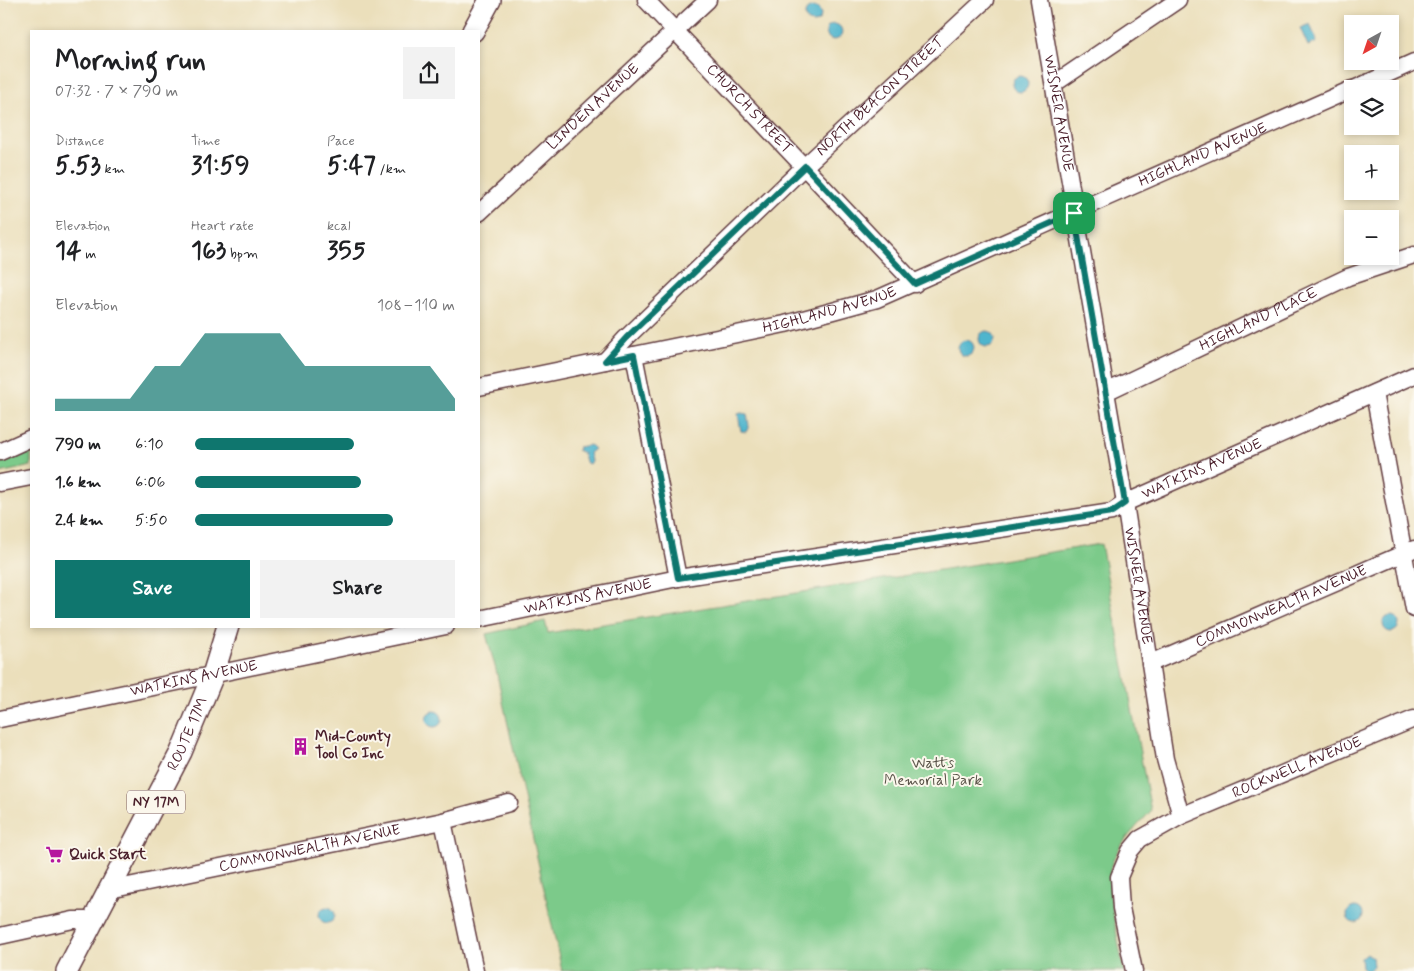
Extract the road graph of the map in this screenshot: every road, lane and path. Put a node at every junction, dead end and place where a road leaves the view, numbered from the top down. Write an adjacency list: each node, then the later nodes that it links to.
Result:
1 (490, 0): 7 (main road)
2 (646, 0): 8 (street, CHURCH STREET)
3 (708, 0): 8 (street, LINDEN AVENUE)
4 (985, 0): 13 (street, NORTH BEACON STREET)
5 (1039, 0): 11 (street, WISNER AVENUE)
6 (1178, 0): 11 (street)
7 (474, 30)
8 (676, 30): 13 (street, CHURCH STREET); 14 (street, LINDEN AVENUE)
9 (1414, 62): 10 (street, HIGHLAND AVENUE)
10 (1373, 80)
11 (1054, 84): 15 (street, WISNER AVENUE)
12 (1344, 93): 15 (street, HIGHLAND AVENUE)
13 (805, 166): 17 (street, CHURCH STREET); 19 (street, NORTH BEACON STREET)
14 (480, 212)
15 (1074, 213): 17 (street, HIGHLAND AVENUE); 22 (street, WISNER AVENUE)
16 (1414, 255): 22 (street, HIGHLAND PLACE)
17 (915, 284): 18 (street, HIGHLAND AVENUE)
18 (634, 355): 19 (street, HIGHLAND AVENUE); 30 (street)
19 (605, 361): 21 (street, HIGHLAND AVENUE)
20 (1414, 375): 23 (street, WATKINS AVENUE)
21 (480, 387)
22 (1106, 392): 28 (street, WISNER AVENUE)
23 (1374, 393): 28 (street, WATKINS AVENUE); 29 (street)
24 (30, 438): 25 (street)
25 (0, 452)
26 (30, 477): 27 (street)
27 (0, 483)
28 (1125, 503): 30 (street, WATKINS AVENUE); 35 (street, WISNER AVENUE)
29 (1409, 552): 31 (street); 35 (street, COMMONWEALTH AVENUE)
30 (678, 578): 32 (street, WATKINS AVENUE)
31 (1414, 609)
32 (480, 620)
33 (227, 628): 36 (main road, ROUTE 17M / NY 17M)
34 (436, 628): 36 (street, WATKINS AVENUE)
35 (1151, 663): 40 (street, WISNER AVENUE)
36 (213, 674): 37 (street, WATKINS AVENUE); 42 (main road, ROUTE 17M / NY 17M)
37 (0, 719)
38 (1414, 719): 40 (street, ROCKWELL AVENUE)
39 (509, 803): 41 (street, COMMONWEALTH AVENUE)
40 (1181, 816): 47 (street, ROCKWELL AVENUE)
41 (443, 821): 42 (street, COMMONWEALTH AVENUE); 46 (street)
42 (109, 890): 43 (main road, ROUTE 17M / NY 17M)
43 (94, 920): 44 (street); 45 (main road, ROUTE 17M / NY 17M)
44 (0, 936)
45 (67, 971)
46 (473, 971)
47 (1134, 971)

